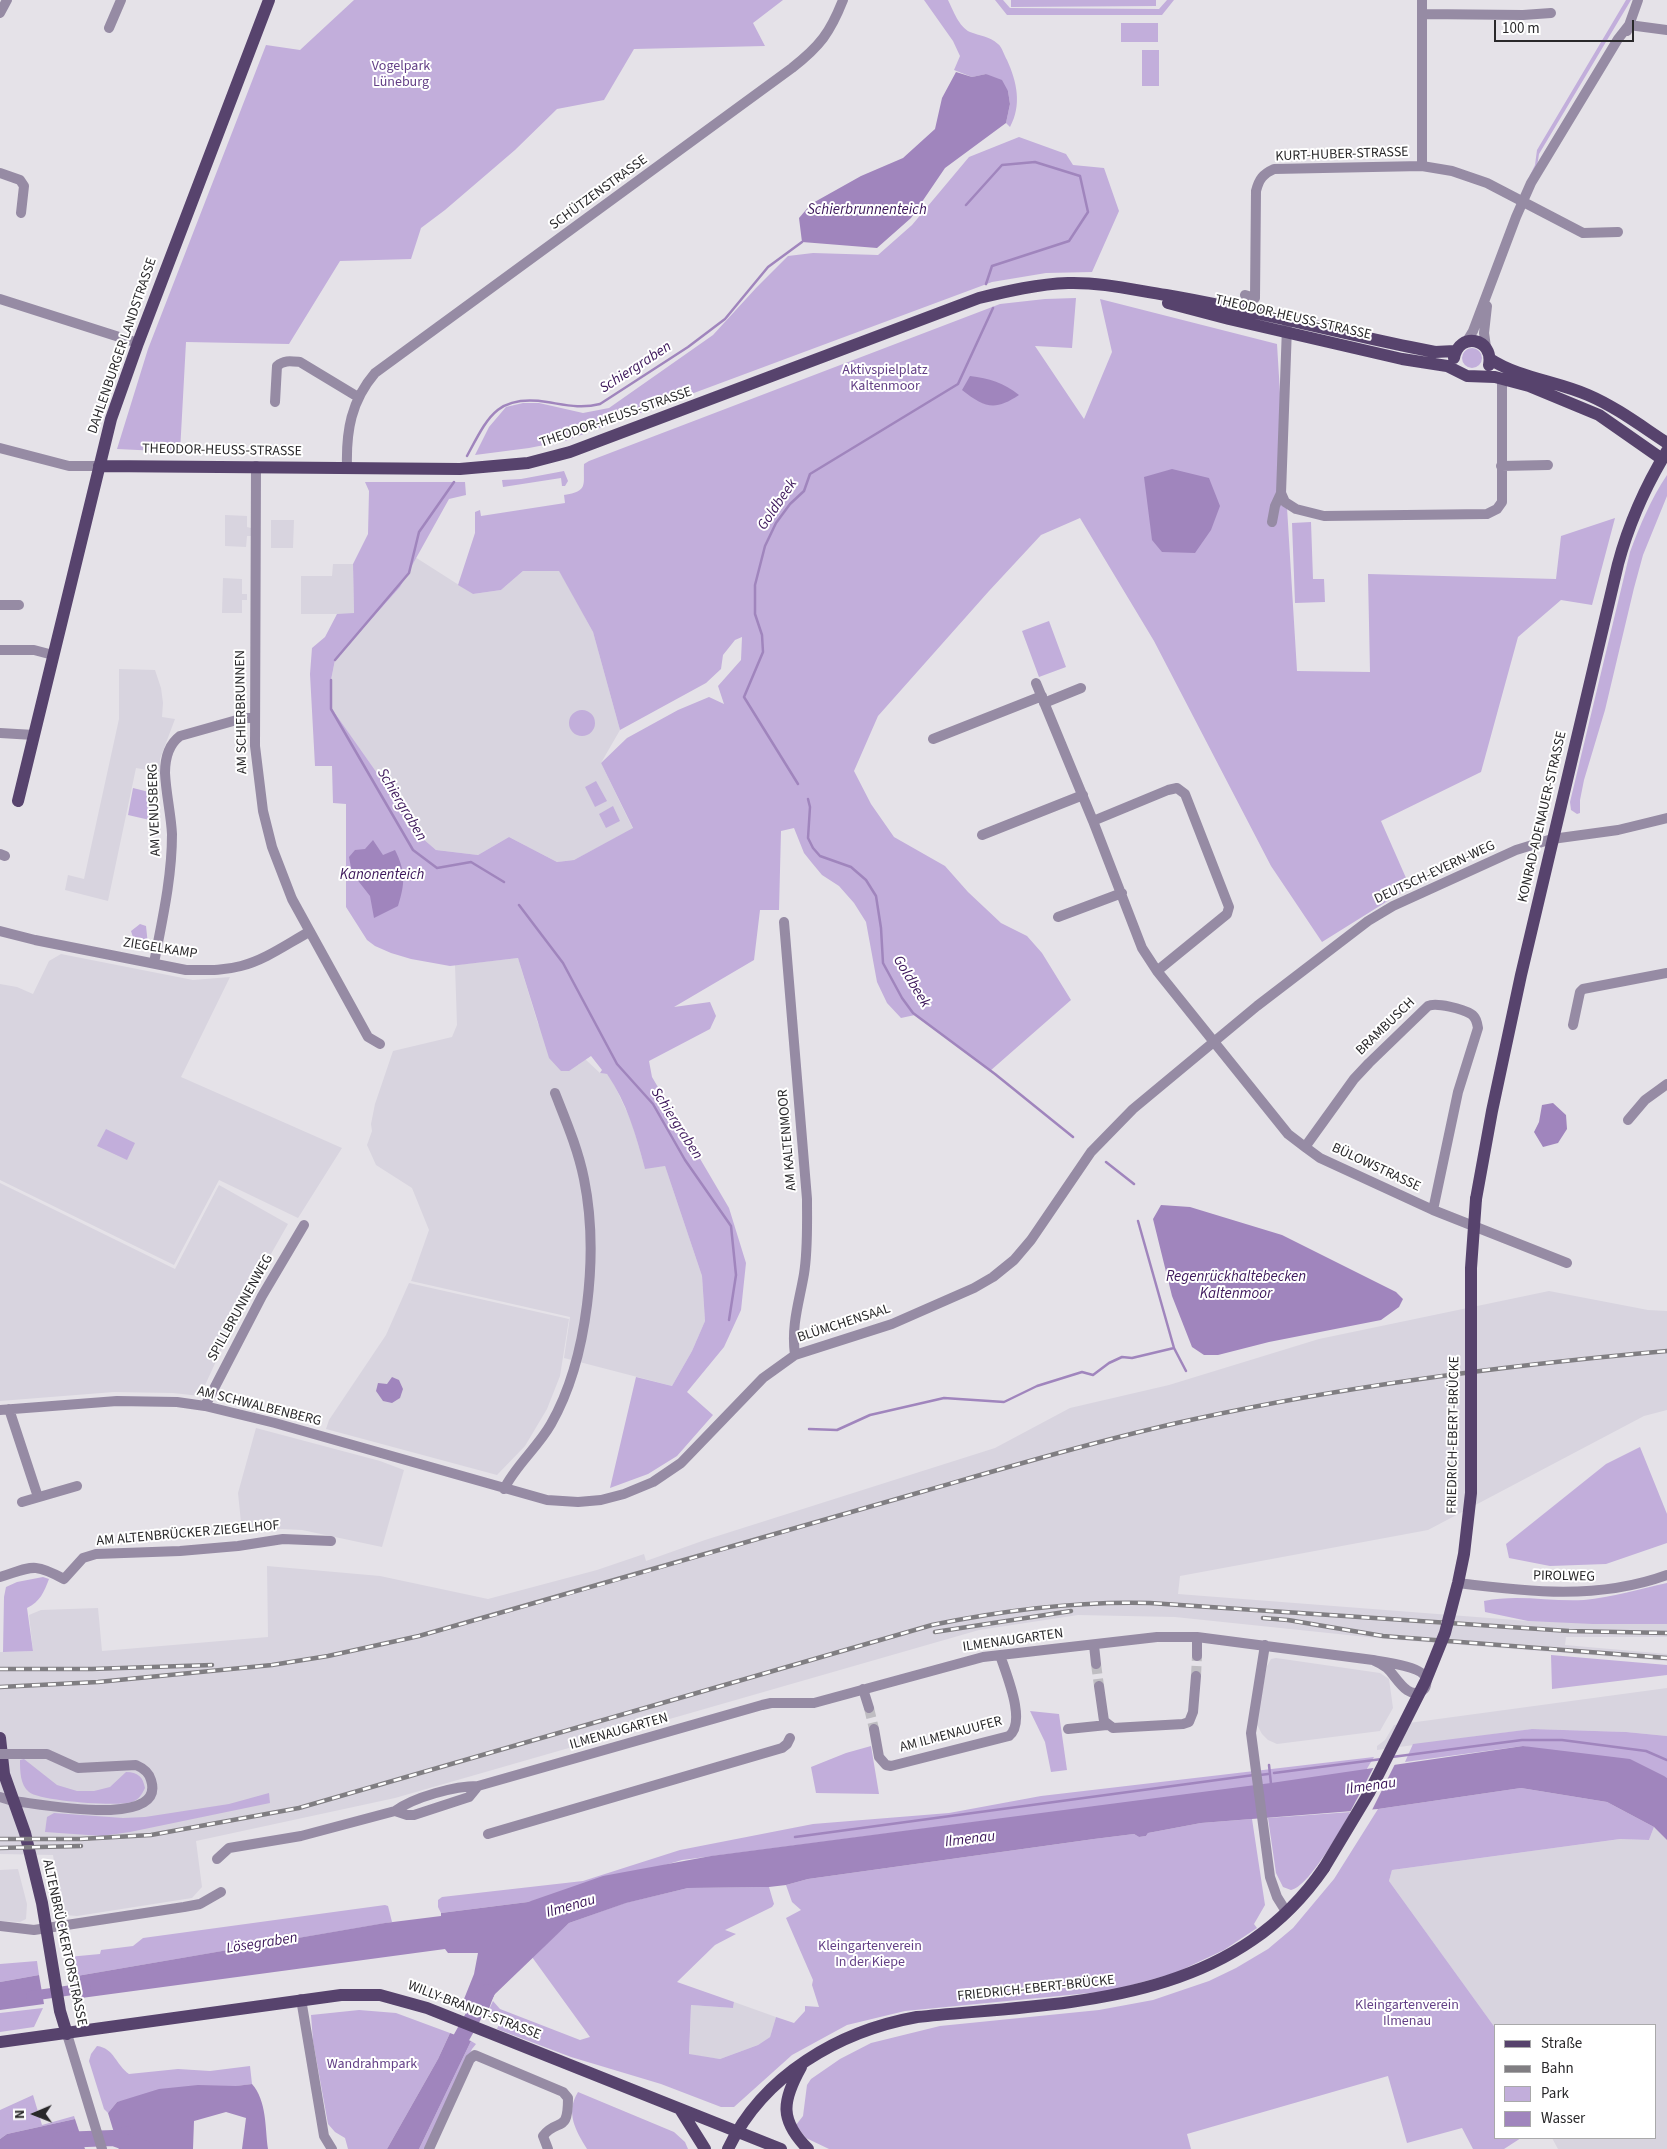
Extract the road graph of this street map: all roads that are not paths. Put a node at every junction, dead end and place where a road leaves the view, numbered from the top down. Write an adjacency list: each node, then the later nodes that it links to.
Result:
1 (6, 0): 8 (street)
2 (121, 0): 11 (street)
3 (269, 0): 23 (main road, DAHLENBURGER LANDSTRASSE)
4 (843, 0): 29 (street, SCHÜTZENSTRASSE)
5 (1422, 0): 9 (street)
6 (1638, 0): 10 (street)
7 (1551, 12): 9 (street)
8 (0, 14)
9 (1422, 14): 13 (street)
10 (1629, 25): 12 (street); 15 (street)
11 (109, 28)
12 (1667, 30)
13 (1422, 166): 15 (street, KURT-HUBER-STRASSE); 19 (street, KURT-HUBER-STRASSE)
14 (0, 173): 16 (street)
15 (1525, 203): 17 (street, KURT-HUBER-STRASSE); 18 (street)
16 (21, 213)
17 (1618, 232)
18 (1489, 292): 22 (street); 25 (street)
19 (1245, 295)
20 (0, 300): 23 (street)
21 (1287, 327): 24 (main road, THEODOR-HEUSS-STRASSE); 26 (main road, THEODOR-HEUSS-STRASSE); 38 (main road, THEODOR-HEUSS-STRASSE); 39 (street)
22 (1467, 341): 24 (main road); 25 (main road)
23 (138, 343): 35 (main road, DAHLENBURGER LANDSTRASSE)
24 (1456, 352): 26 (main road)
25 (1488, 353): 27 (main road); 31 (main road)
26 (1459, 371): 27 (main road, THEODOR-HEUSS-STRASSE)
27 (1477, 376): 28 (main road, THEODOR-HEUSS-STRASSE)
28 (1502, 379): 33 (main road, THEODOR-HEUSS-STRASSE); 37 (street)
29 (358, 397): 30 (street); 38 (street, SCHÜTZENSTRASSE)
30 (276, 402)
31 (1667, 443)
32 (0, 448): 35 (street)
33 (1665, 455): 57 (main road, KONRAD-ADENAUER-STRASSE)
34 (1548, 465): 37 (street)
35 (99, 466): 36 (main road, THEODOR-HEUSS-STRASSE); 44 (main road, DAHLENBURGER LANDSTRASSE)
36 (256, 466): 38 (main road, THEODOR-HEUSS-STRASSE); 48 (street, AM SCHIERBRUNNEN)
37 (1501, 466): 39 (street)
38 (347, 467)
39 (1281, 493): 40 (street)
40 (1272, 522)
41 (0, 605): 42 (street)
42 (19, 606)
43 (0, 650): 44 (street)
44 (53, 655): 50 (main road, DAHLENBURGER LANDSTRASSE)
45 (1036, 683): 47 (street, BÜLOWSTRASSE)
46 (1081, 688): 47 (street)
47 (1043, 700): 51 (street); 52 (street, BÜLOWSTRASSE)
48 (254, 718): 62 (street, AM SCHIERBRUNNEN); 63 (street, AM VENUSBERG)
49 (0, 733): 50 (street)
50 (34, 735): 53 (main road, DAHLENBURGER LANDSTRASSE)
51 (932, 739)
52 (1083, 796): 55 (street, BÜLOWSTRASSE); 56 (street)
53 (18, 801)
54 (1667, 818): 57 (street, DEUTSCH-EVERN-WEG)
55 (1093, 821): 58 (street, BÜLOWSTRASSE); 64 (street)
56 (982, 835)
57 (1552, 839): 67 (street, DEUTSCH-EVERN-WEG); 74 (main road, KONRAD-ADENAUER-STRASSE)
58 (1122, 893): 59 (street); 64 (street, BÜLOWSTRASSE)
59 (1058, 917)
60 (784, 922): 78 (street, AM KALTENMOOR)
61 (0, 931): 63 (street, ZIEGELKAMP)
62 (309, 932): 63 (street, ZIEGELKAMP); 68 (street, AM SCHIERBRUNNEN)
63 (154, 964)
64 (1157, 971): 67 (street, BÜLOWSTRASSE)
65 (1666, 977): 66 (street)
66 (1573, 1026)
67 (1214, 1041): 71 (street, DEUTSCH-EVERN-WEG); 73 (street, BÜLOWSTRASSE)
68 (380, 1044)
69 (1667, 1084): 72 (street)
70 (555, 1092): 82 (street)
71 (1151, 1092): 78 (street, BLÜMCHENSAAL)
72 (1628, 1120)
73 (1304, 1147): 75 (street, BÜLOWSTRASSE); 75 (street, BRAMBUSCH)
74 (1476, 1199): 88 (main road, FRIEDRICH-EBERT-BRÜCKE, bridge)
75 (1433, 1210): 77 (street, BÜLOWSTRASSE)
76 (304, 1225): 79 (street, SPILLBRUNNENWEG)
77 (1567, 1262)
78 (795, 1355): 82 (street, BLÜMCHENSAAL)
79 (205, 1406): 80 (street, AM SCHWALBENBERG); 82 (street, AM SCHWALBENBERG)
80 (5, 1410): 83 (street)
81 (76, 1486): 83 (street)
82 (504, 1489)
83 (38, 1497): 84 (street)
84 (22, 1502)
85 (331, 1542): 87 (street, AM ALTENBRÜCKER ZIEGELHOF)
86 (1667, 1575): 88 (street, PIROLWEG)
87 (0, 1577)
88 (1458, 1583): 111 (main road, FRIEDRICH-EBERT-BRÜCKE, bridge)
89 (1197, 1637): 90 (street, ILMENAUGARTEN); 91 (street, ILMENAUGARTEN); 93 (street)
90 (1094, 1644): 92 (street, ILMENAUGARTEN); 95 (street)
91 (1265, 1645): 94 (street, ILMENAUGARTEN); 111 (street)
92 (1000, 1655): 98 (street, ILMENAUGARTEN); 101 (street, AM ILMENAUUFER)
93 (1197, 1656)
94 (1374, 1660): 94 (street, ILMENAUGARTEN)
95 (1096, 1664)
96 (1196, 1676): 100 (street)
97 (1098, 1686): 100 (street)
98 (863, 1689): 99 (street); 109 (street, ILMENAUGARTEN)
99 (868, 1708)
100 (1107, 1725): 102 (street)
101 (874, 1729)
102 (1068, 1729)
103 (0, 1738): 107 (main road)
104 (790, 1738): 108 (street)
105 (0, 1754): 107 (street, bridge)
106 (0, 1797): 107 (street)
107 (13, 1801): 113 (main road, ALTENBRÜCKERTORSTRASSE)
108 (488, 1834)
109 (217, 1859)
110 (221, 1892): 113 (street)
111 (1287, 1913): 117 (main road, FRIEDRICH-EBERT-BRÜCKE)
112 (0, 1926): 113 (street)
113 (47, 1928): 115 (main road, ALTENBRÜCKERTORSTRASSE)
114 (301, 2000): 115 (main road, WILLY-BRANDT-STRASSE); 118 (main road, WILLY-BRANDT-STRASSE); 122 (street)
115 (66, 2034): 116 (main road, WILLY-BRANDT-STRASSE); 121 (street, ALTENBRÜCKERTORSTRASSE)
116 (0, 2042)
117 (803, 2062): 119 (main road, FRIEDRICH-EBERT-BRÜCKE); 127 (main road)
118 (680, 2109): 119 (main road, WILLY-BRANDT-STRASSE); 125 (main road)
119 (736, 2131): 120 (main road, WILLY-BRANDT-STRASSE); 126 (main road, FRIEDRICH-EBERT-BRÜCKE)
120 (775, 2147)
121 (102, 2149)
122 (332, 2149)
123 (429, 2149): 124 (street)
124 (548, 2149)
125 (705, 2149)
126 (728, 2149)
127 (808, 2149)

